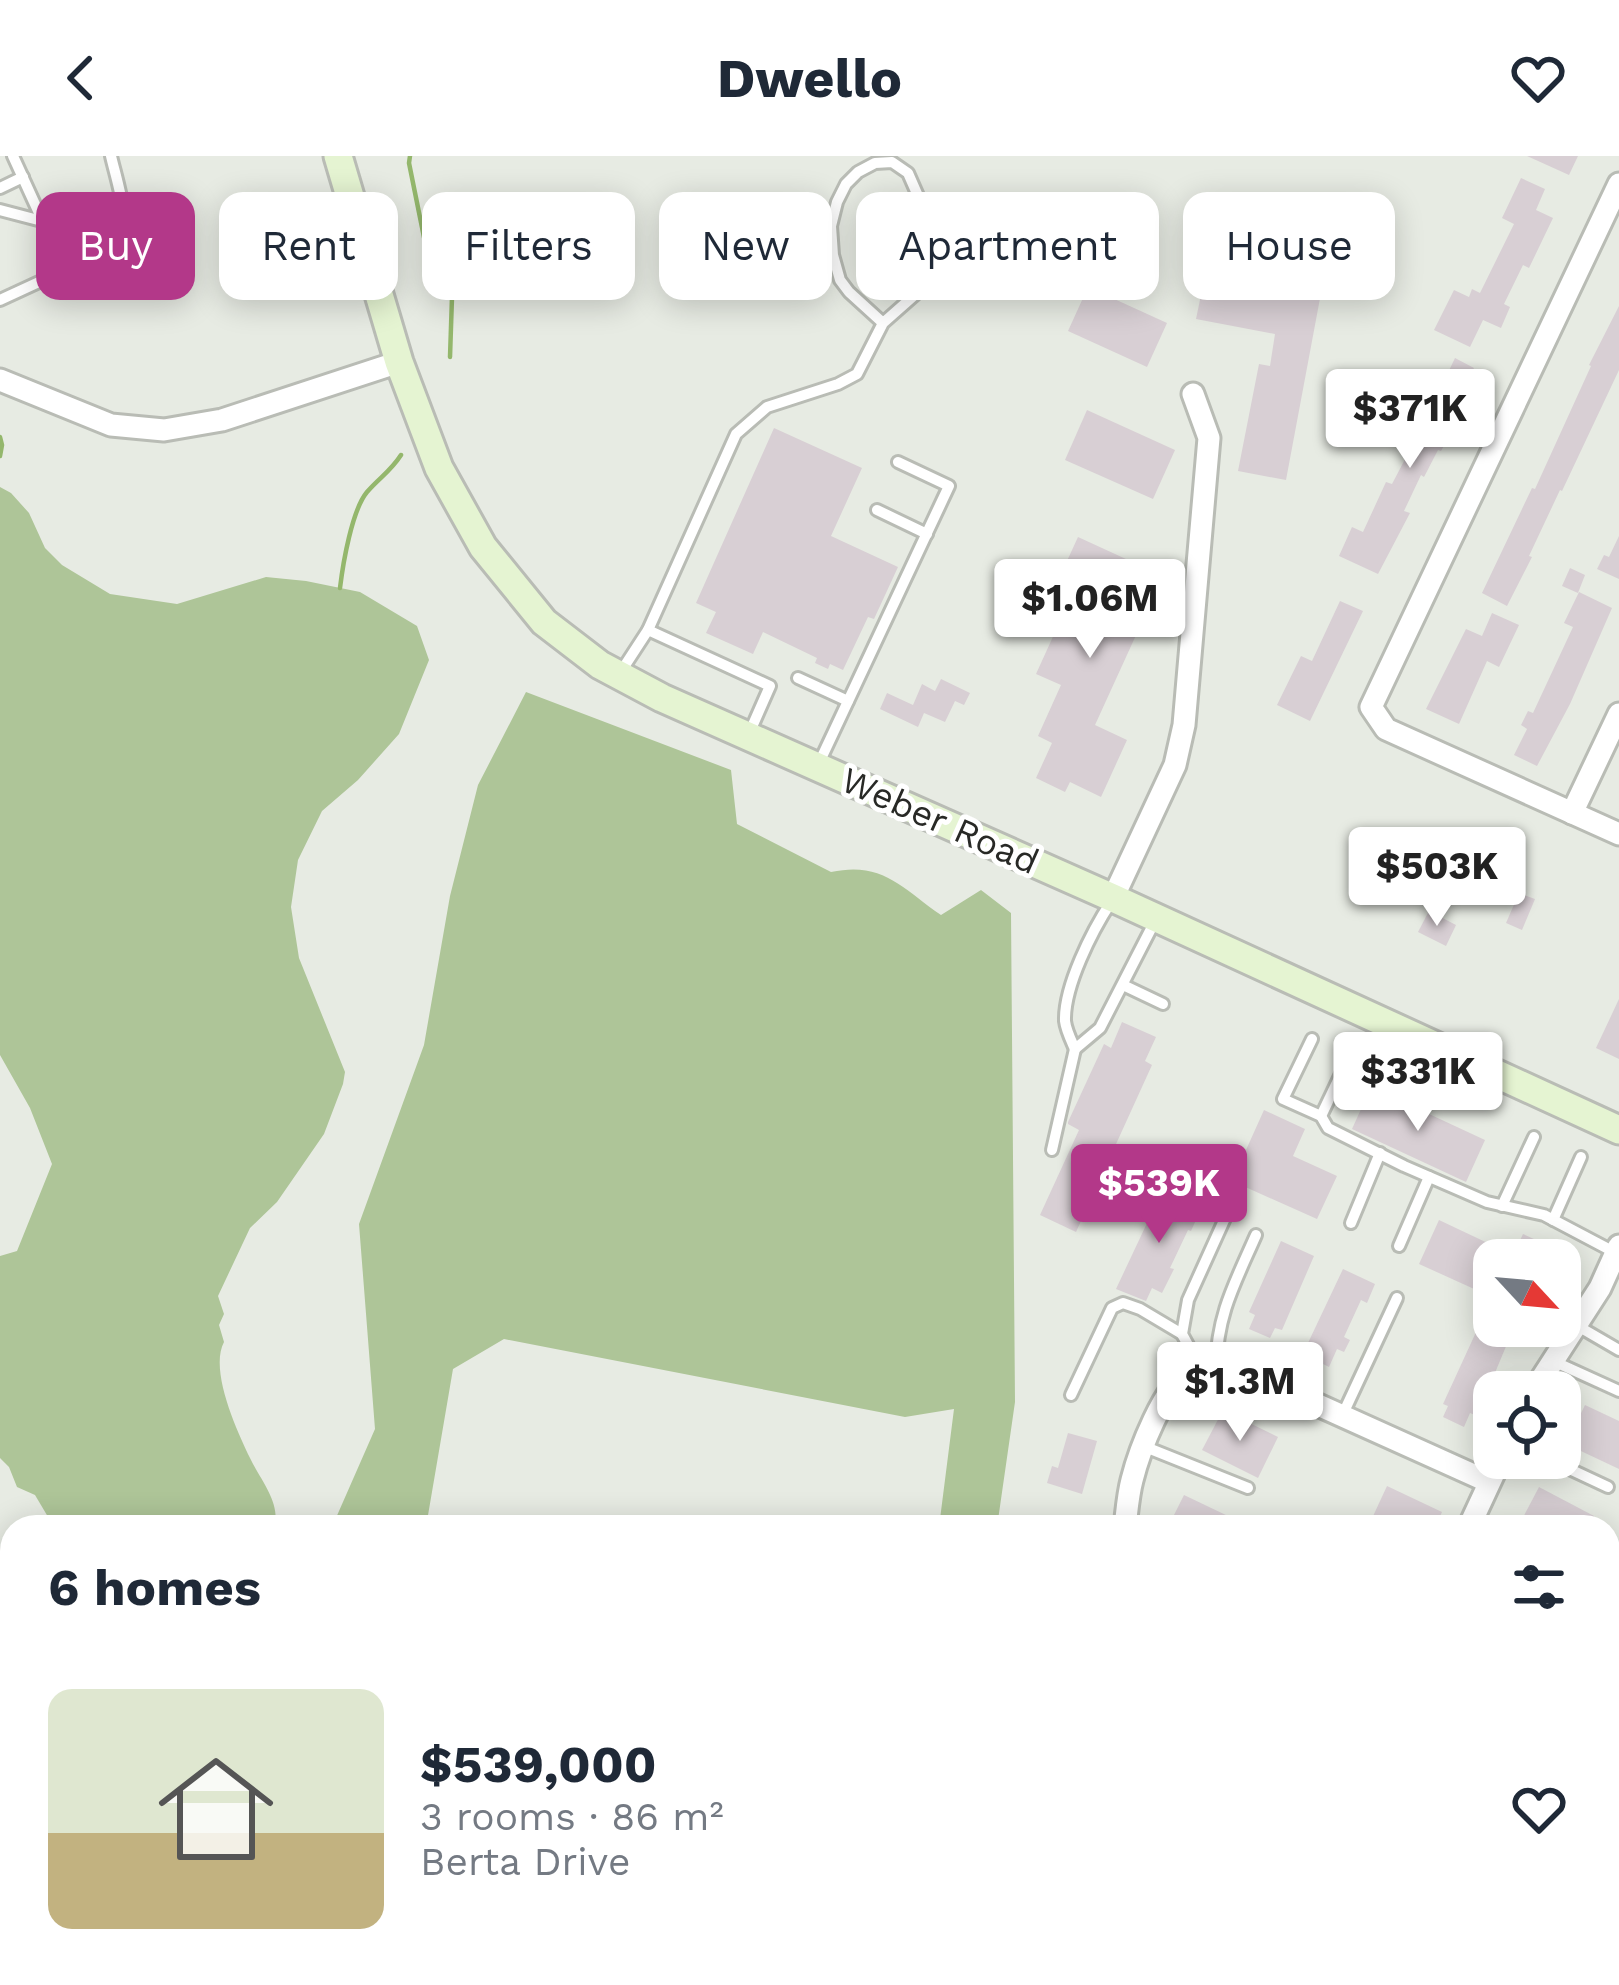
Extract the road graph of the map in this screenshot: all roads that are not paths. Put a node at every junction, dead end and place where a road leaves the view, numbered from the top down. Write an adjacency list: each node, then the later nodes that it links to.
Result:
1 (14, 156): 4 (lane)
2 (111, 156): 6 (lane)
3 (338, 156): 14 (main road, Weber Road)
4 (23, 177): 5 (lane); 8 (lane)
5 (0, 188)
6 (119, 192)
7 (1616, 197): 27 (street)
8 (36, 207)
9 (0, 210): 10 (lane)
10 (36, 219)
11 (36, 283): 12 (lane)
12 (0, 299)
13 (883, 323): 13 (lane); 20 (lane)
14 (399, 362): 15 (street); 21 (main road, Weber Road)
15 (0, 380)
16 (1193, 394): 29 (street)
17 (898, 462): 19 (lane)
18 (877, 510): 19 (lane)
19 (927, 534): 23 (lane)
20 (648, 630): 21 (lane); 25 (lane)
21 (619, 675): 25 (main road, Weber Road)
22 (798, 679): 23 (lane)
23 (848, 701): 26 (lane)
24 (1619, 713): 27 (street)
25 (748, 736): 26 (main road, Weber Road)
26 (817, 766): 29 (main road, Weber Road)
27 (1572, 813): 28 (street)
28 (1619, 834)
29 (1114, 898): 30 (main road, Weber Road); 34 (lane)
30 (1156, 917): 31 (lane); 37 (main road, Weber Road)
31 (1124, 985): 32 (lane); 34 (lane)
32 (1163, 1004)
33 (1312, 1039): 36 (lane)
34 (1075, 1048): 39 (lane)
35 (1351, 1053): 36 (lane)
36 (1321, 1116): 40 (lane)
37 (1619, 1130)
38 (1534, 1137): 43 (lane)
39 (1052, 1150)
40 (1380, 1153): 42 (lane); 46 (lane)
41 (1581, 1157): 45 (lane)
42 (1429, 1177): 43 (lane); 48 (lane)
43 (1502, 1206): 45 (lane)
44 (1226, 1216): 53 (lane)
45 (1552, 1220): 49 (lane)
46 (1351, 1223)
47 (1256, 1234): 57 (lane)
48 (1399, 1246)
49 (1616, 1258): 51 (street)
50 (1396, 1298): 61 (lane)
51 (1581, 1317)
52 (1581, 1328): 55 (lane)
53 (1182, 1334): 57 (lane); 60 (lane)
54 (1562, 1347): 56 (street)
55 (1619, 1350)
56 (1553, 1361): 58 (street); 59 (lane)
57 (1208, 1368): 61 (street); 62 (street)
58 (1547, 1371)
59 (1619, 1391)
60 (1071, 1395)
61 (1342, 1415): 65 (street)
62 (1143, 1446): 67 (lane); 68 (street)
63 (1581, 1474): 66 (lane)
64 (1491, 1479): 65 (street)
65 (1489, 1483): 69 (street)
66 (1608, 1486)
67 (1248, 1488)
68 (1126, 1515)
69 (1474, 1515)

